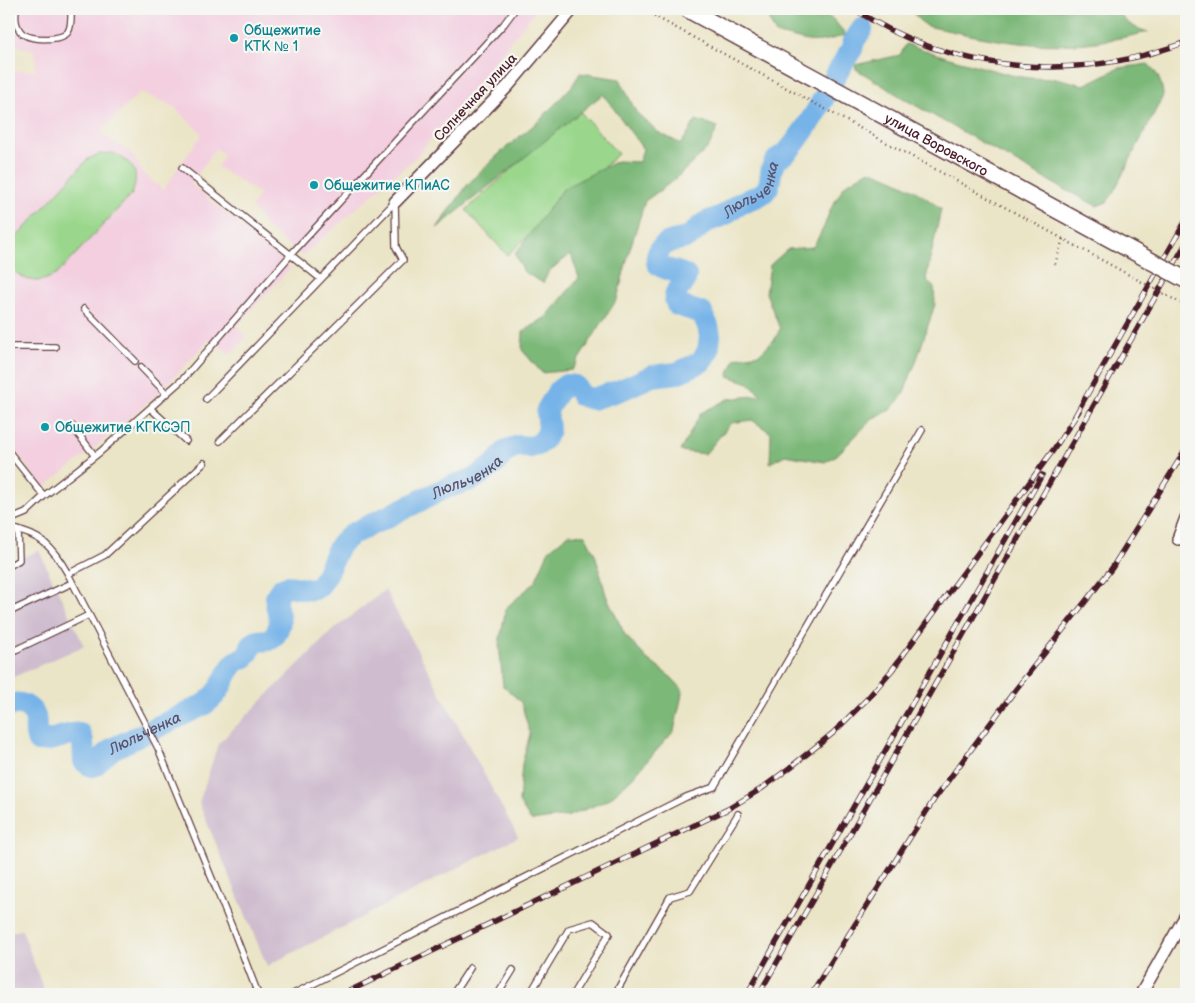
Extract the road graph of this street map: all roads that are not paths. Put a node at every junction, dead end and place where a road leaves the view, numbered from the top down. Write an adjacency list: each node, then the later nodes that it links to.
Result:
1 (71, 9): 5 (lane)
2 (515, 9): 8 (lane)
3 (573, 9): 7 (street, Солнечная улица)
4 (687, 9): 10 (main road, улица Воровского, bridge)
5 (13, 12)
6 (182, 168): 8 (lane)
7 (395, 202): 9 (lane); 22 (lane)
8 (291, 255): 9 (lane); 16 (lane)
9 (321, 279): 17 (lane)
10 (1186, 280)
11 (84, 309): 14 (lane)
12 (9, 347): 13 (lane)
13 (54, 347)
14 (136, 361)
15 (140, 367): 16 (lane)
16 (166, 393): 18 (lane)
17 (206, 399)
18 (150, 408): 21 (lane); 24 (lane)
19 (72, 426): 24 (lane)
20 (922, 430): 43 (lane)
21 (186, 441)
22 (220, 441)
23 (9, 452): 26 (lane)
24 (95, 456): 26 (lane)
25 (204, 463): 33 (lane)
26 (44, 496): 28 (lane)
27 (1186, 518): 31 (street)
28 (9, 520)
29 (9, 528): 30 (lane)
30 (18, 530): 32 (lane); 33 (lane)
31 (1178, 539)
32 (9, 566)
33 (68, 574): 34 (lane)
34 (72, 583): 35 (lane); 36 (lane)
35 (9, 612)
36 (89, 615): 37 (lane); 42 (lane)
37 (9, 653)
38 (738, 814): 48 (lane)
39 (1186, 915): 49 (street)
40 (470, 968): 44 (lane)
41 (513, 970): 45 (lane)
42 (258, 994)
43 (293, 994)
44 (453, 994)
45 (498, 994)
46 (530, 994): 47 (lane)
47 (573, 994)
48 (615, 994)
49 (1141, 994)

